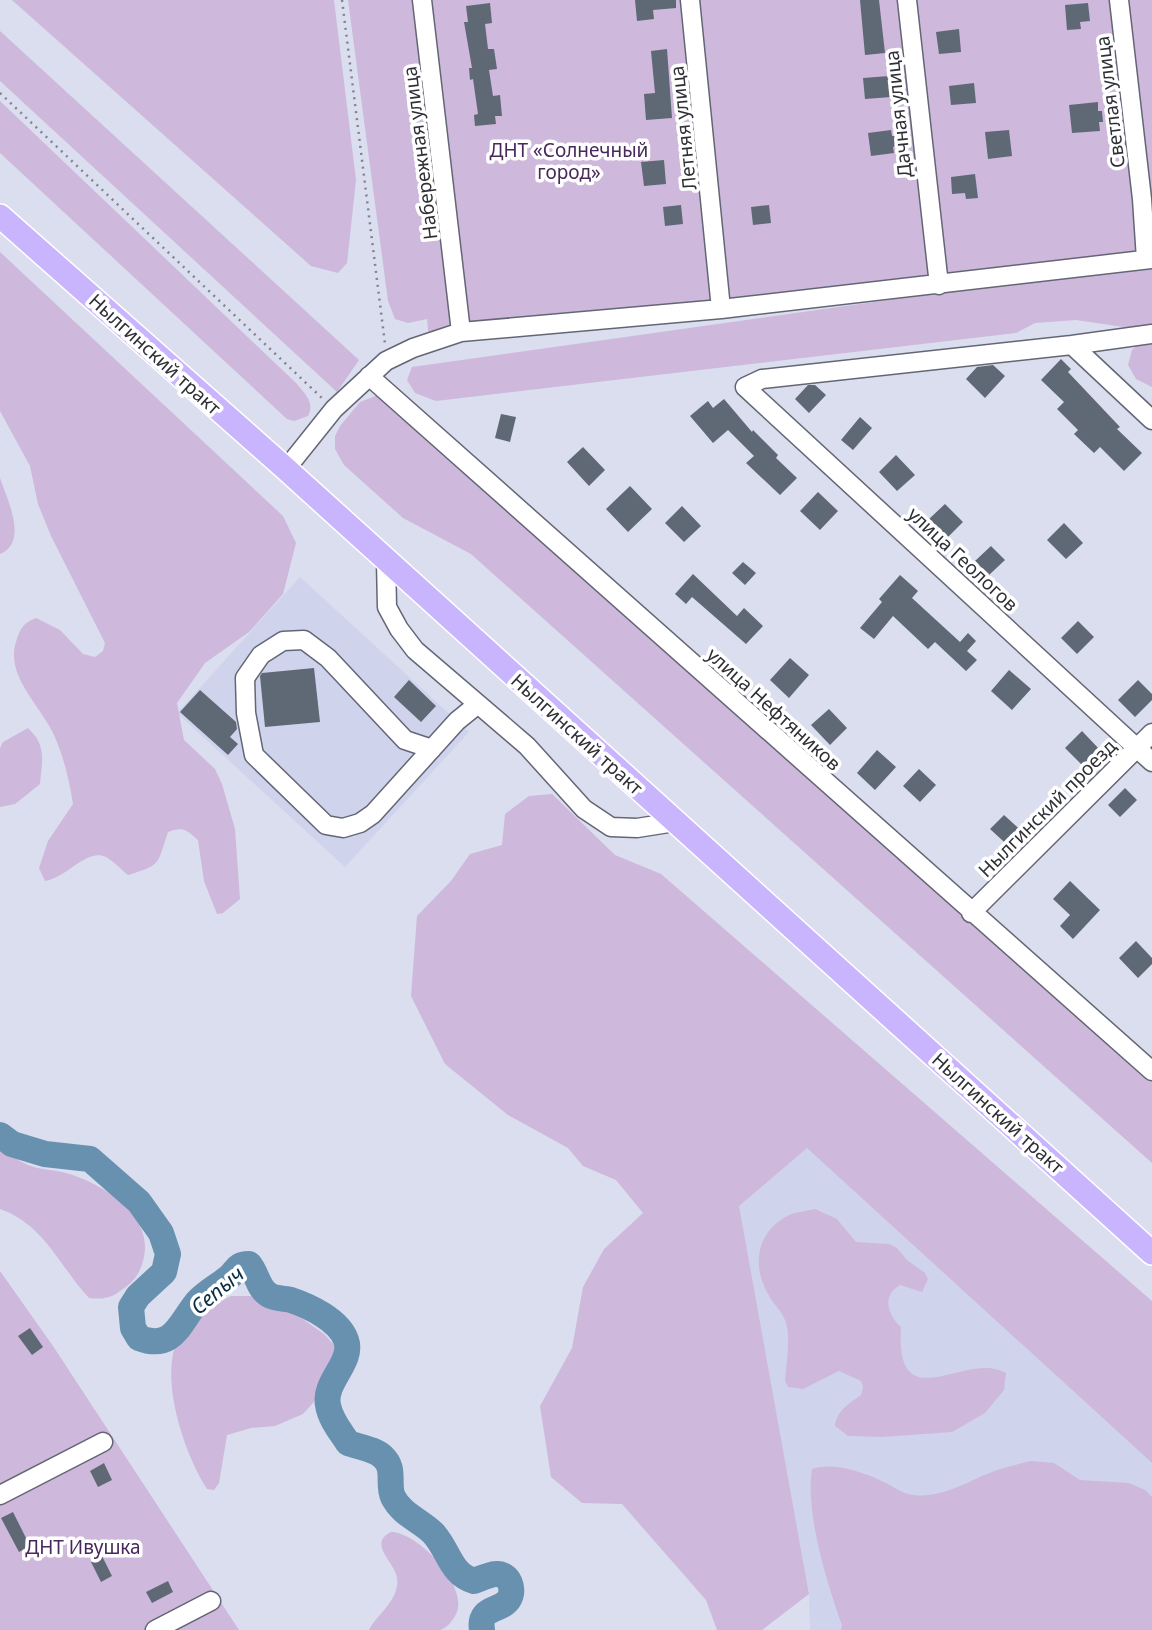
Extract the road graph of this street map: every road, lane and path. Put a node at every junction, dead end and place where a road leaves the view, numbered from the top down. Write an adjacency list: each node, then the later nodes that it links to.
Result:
1 (342, 0): 14 (path)
2 (422, 0): 11 (street, Набережная улица)
3 (690, 0): 10 (street, Летняя улица)
4 (907, 0): 9 (street, Дачная улица)
5 (1119, 0): 8 (street, Светлая улица)
6 (0, 93): 16 (path)
7 (0, 216): 18 (main road, Нылгинский тракт)
8 (1149, 259): 9 (street)
9 (939, 285): 10 (street)
10 (722, 309): 11 (street)
11 (461, 332): 14 (street)
12 (1152, 334): 13 (street)
13 (1072, 345): 17 (street); 22 (street, улица Геологов)
14 (386, 361): 15 (street)
15 (369, 376): 16 (street); 26 (street, улица Нефтяников)
16 (334, 409): 18 (street)
17 (1152, 420)
18 (285, 470): 19 (main road, Нылгинский тракт)
19 (386, 561): 20 (street); 25 (main road, Нылгинский тракт)
20 (478, 704): 23 (street); 25 (street)
21 (1152, 733): 22 (street, Нылгинский проезд)
22 (1137, 748): 24 (street, улица Геологов); 26 (street, Нылгинский проезд)
23 (432, 749): 23 (street)
24 (1152, 762)
25 (675, 822): 28 (main road, Нылгинский тракт)
26 (971, 913): 27 (street, улица Нефтяников)
27 (1152, 1071)
28 (1152, 1253)
29 (103, 1442): 30 (street)
30 (0, 1495)
31 (211, 1601): 32 (street)
32 (155, 1630)

